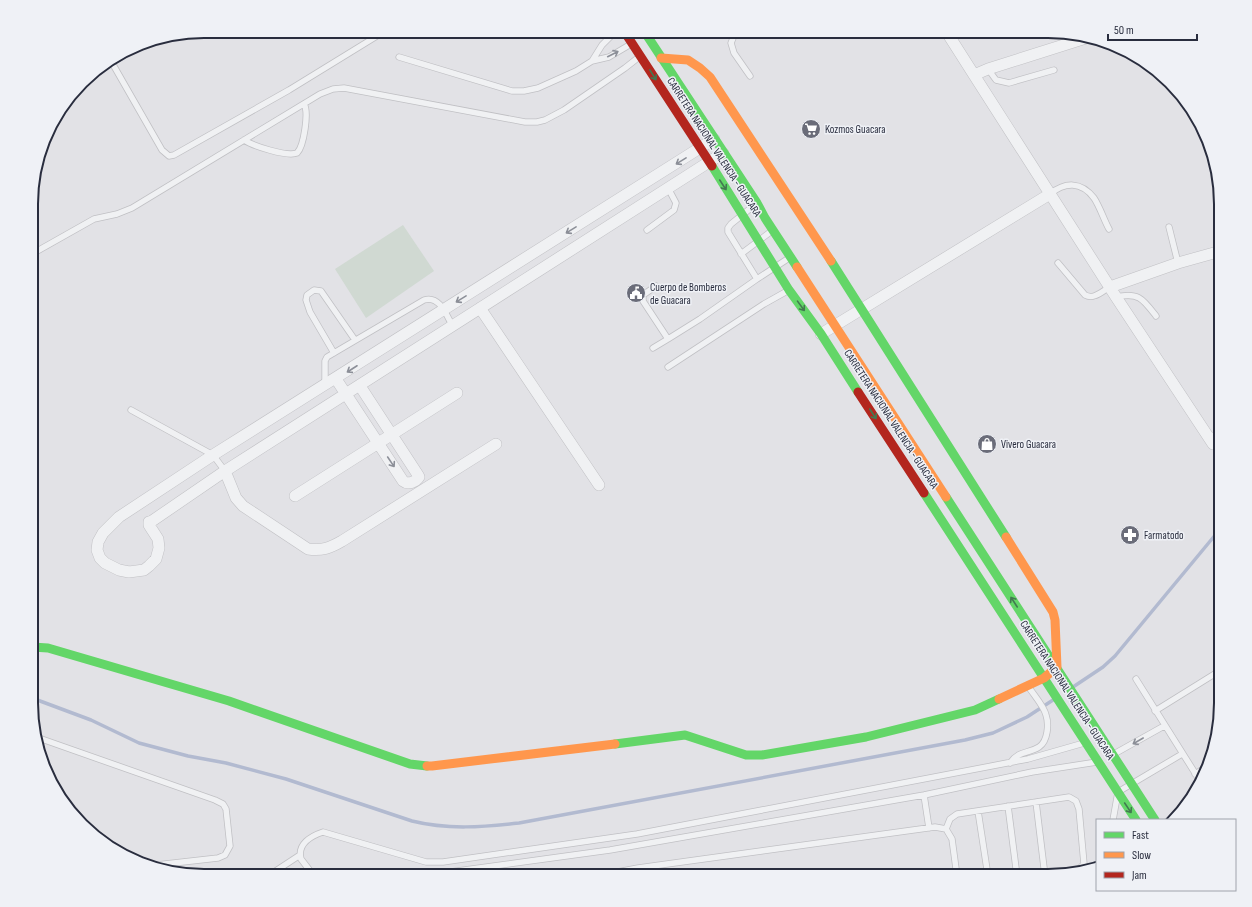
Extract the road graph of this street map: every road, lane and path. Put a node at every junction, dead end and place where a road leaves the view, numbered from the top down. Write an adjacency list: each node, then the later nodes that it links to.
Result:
1 (374, 38): 13 (lane)
2 (609, 38): 12 (lane)
3 (628, 38): 8 (main road, CARRETERA NACIONAL VALENCIA - GUACARA)
4 (648, 38): 11 (main road, CARRETERA NACIONAL VALENCIA - GUACARA)
5 (733, 38): 17 (lane)
6 (950, 38): 16 (street)
7 (1078, 41): 14 (street)
8 (632, 44): 9 (main road, CARRETERA NACIONAL VALENCIA - GUACARA); 12 (lane, one-way to 8)
9 (640, 56): 18 (lane); 21 (main road, CARRETERA NACIONAL VALENCIA - GUACARA, one-way to 21)
10 (399, 57): 12 (lane)
11 (661, 58): 19 (main road, CARRETERA NACIONAL VALENCIA - GUACARA); 47 (main road)
12 (592, 61)
13 (113, 65)
14 (988, 69): 15 (lane); 16 (street)
15 (1054, 70)
16 (974, 75): 25 (street)
17 (750, 76)
18 (304, 104): 20 (lane); 20 (lane)
19 (714, 139): 21 (street); 22 (main road, CARRETERA NACIONAL VALENCIA - GUACARA)
20 (244, 140): 33 (lane)
21 (700, 149): 23 (main road, CARRETERA NACIONAL VALENCIA - GUACARA); 46 (street, one-way to 46)
22 (723, 153): 23 (street); 26 (main road, CARRETERA NACIONAL VALENCIA - GUACARA)
23 (709, 162): 24 (street); 27 (main road, CARRETERA NACIONAL VALENCIA - GUACARA, one-way to 27)
24 (668, 188): 30 (lane); 45 (street)
25 (1050, 194): 29 (lane); 42 (street); 47 (street)
26 (757, 203): 27 (lane); 31 (main road, CARRETERA NACIONAL VALENCIA - GUACARA)
27 (743, 214): 32 (main road, CARRETERA NACIONAL VALENCIA - GUACARA); 35 (lane)
28 (1169, 227): 38 (lane)
29 (1109, 229)
30 (647, 230)
31 (773, 230): 32 (lane); 36 (main road, CARRETERA NACIONAL VALENCIA - GUACARA)
32 (759, 240): 35 (lane); 39 (main road, CARRETERA NACIONAL VALENCIA - GUACARA)
33 (38, 252)
34 (1214, 253): 38 (street)
35 (741, 254): 40 (lane)
36 (791, 257): 39 (lane); 50 (main road, CARRETERA NACIONAL VALENCIA - GUACARA)
37 (1058, 262): 42 (lane)
38 (1178, 264): 42 (street)
39 (776, 267): 40 (lane); 43 (main road, CARRETERA NACIONAL VALENCIA - GUACARA)
40 (757, 279): 52 (lane)
41 (656, 286): 52 (lane)
42 (1110, 287): 44 (street)
43 (789, 290): 51 (main road, CARRETERA NACIONAL VALENCIA - GUACARA, one-way to 51); 56 (lane)
44 (1116, 297): 48 (lane); 65 (street)
45 (480, 308): 49 (street); 70 (street)
46 (444, 310): 49 (lane); 53 (lane); 57 (street, one-way to 57)
47 (862, 310): 50 (street); 73 (main road)
48 (1156, 316)
49 (452, 325): 59 (street)
50 (835, 326): 51 (street); 73 (main road, CARRETERA NACIONAL VALENCIA - GUACARA, one-way to 50)
51 (821, 334): 75 (main road, CARRETERA NACIONAL VALENCIA - GUACARA, one-way to 75)
52 (668, 339): 54 (lane)
53 (355, 340): 55 (lane); 55 (lane)
54 (652, 348)
55 (334, 352): 58 (lane)
56 (668, 367)
57 (336, 379): 58 (street); 60 (street)
58 (325, 386): 68 (street)
59 (360, 386): 60 (street); 63 (street)
60 (346, 393): 66 (street); 69 (street)
61 (457, 393): 63 (street)
62 (131, 410): 68 (lane)
63 (391, 434): 66 (street); 66 (street, one-way to 63)
64 (1214, 438): 65 (lane)
65 (1211, 440)
66 (378, 443): 71 (street)
67 (496, 444): 69 (street)
68 (213, 455): 69 (lane); 69 (street)
69 (225, 471)
70 (599, 485)
71 (294, 496)
72 (38, 647): 77 (main road)
73 (1057, 667): 75 (main road); 83 (main road, CARRETERA NACIONAL VALENCIA - GUACARA)
74 (1214, 674): 78 (lane)
75 (1044, 678): 77 (main road); 81 (main road, CARRETERA NACIONAL VALENCIA - GUACARA)
76 (1136, 679): 78 (lane)
77 (1028, 685): 85 (lane)
78 (1155, 711): 79 (lane)
79 (1164, 726): 82 (lane); 83 (lane, one-way to 83)
80 (42, 739): 101 (lane)
81 (1086, 742): 84 (main road, CARRETERA NACIONAL VALENCIA - GUACARA); 85 (lane)
82 (1182, 754): 87 (lane); 89 (lane)
83 (1113, 755): 84 (lane); 89 (main road, CARRETERA NACIONAL VALENCIA - GUACARA)
84 (1099, 761): 90 (main road, CARRETERA NACIONAL VALENCIA - GUACARA); 91 (lane)
85 (1010, 762): 100 (lane)
86 (1199, 772): 87 (lane)
87 (1195, 774): 88 (lane)
88 (1197, 776)
89 (1131, 784): 90 (lane); 97 (main road, CARRETERA NACIONAL VALENCIA - GUACARA)
90 (1118, 792): 95 (lane); 96 (main road, CARRETERA NACIONAL VALENCIA - GUACARA, one-way to 96)
91 (924, 795): 98 (lane); 105 (lane)
92 (1036, 802): 93 (lane); 102 (lane); 110 (lane)
93 (1008, 806): 94 (lane); 109 (lane)
94 (978, 811): 99 (lane); 108 (lane)
95 (1113, 819)
96 (1135, 819)
97 (1154, 819)
98 (929, 828): 99 (lane); 106 (lane)
99 (946, 829): 107 (lane)
100 (300, 856): 103 (lane); 104 (lane)
101 (165, 864)
102 (1083, 865)
103 (279, 869)
104 (308, 869)
105 (471, 869)
106 (633, 869)
107 (956, 869)
108 (987, 869)
109 (1016, 869)
110 (1044, 869)

